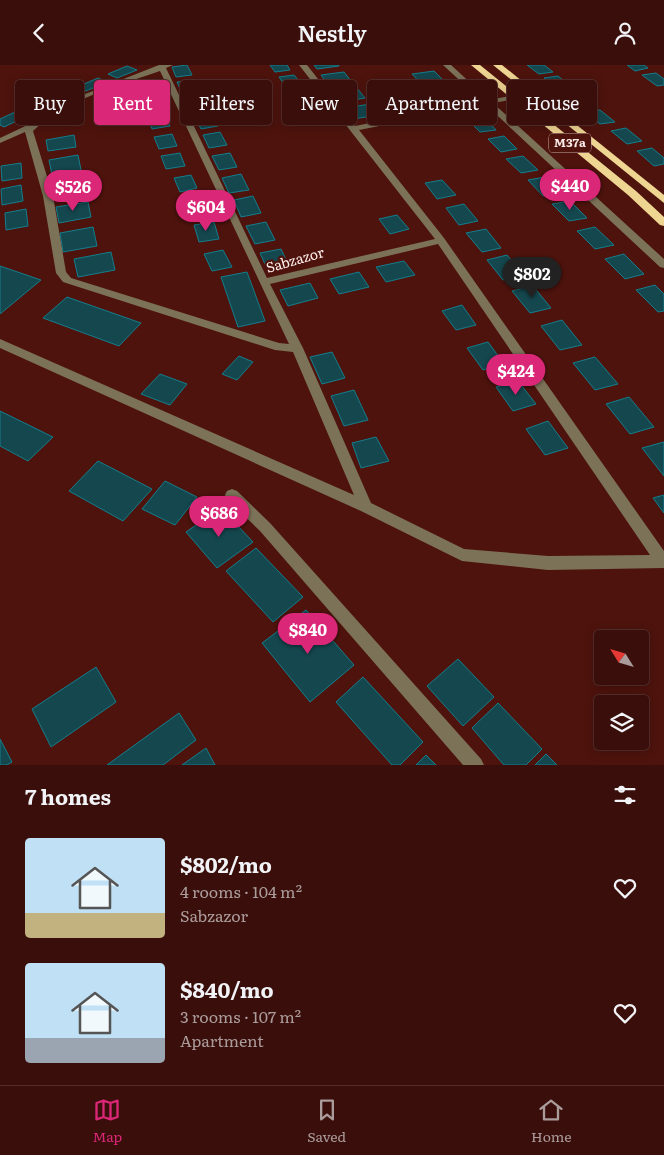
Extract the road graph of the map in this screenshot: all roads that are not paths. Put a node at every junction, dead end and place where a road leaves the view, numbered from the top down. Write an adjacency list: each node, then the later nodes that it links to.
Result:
1 (303, 65): 14 (street)
2 (448, 65): 6 (street)
3 (475, 65): 7 (highway, M37a)
4 (497, 65): 16 (highway, M37a)
5 (166, 66): 8 (street); 20 (street)
6 (465, 80)
7 (507, 91)
8 (84, 98)
9 (497, 109): 19 (street)
10 (32, 125): 15 (street)
11 (33, 125): 22 (street)
12 (373, 125): 14 (street)
13 (548, 125): 17 (highway, M37a)
14 (353, 129): 18 (street)
15 (0, 141)
16 (664, 200)
17 (664, 223)
18 (440, 240): 20 (street, Sabzazor); 25 (street)
19 (664, 265)
20 (264, 281): 22 (street, Sabzazor)
21 (0, 343): 24 (street)
22 (297, 348): 24 (street, Sabzazor)
23 (232, 495): 26 (street)
24 (366, 507): 25 (street)
25 (663, 561)
26 (474, 765)

